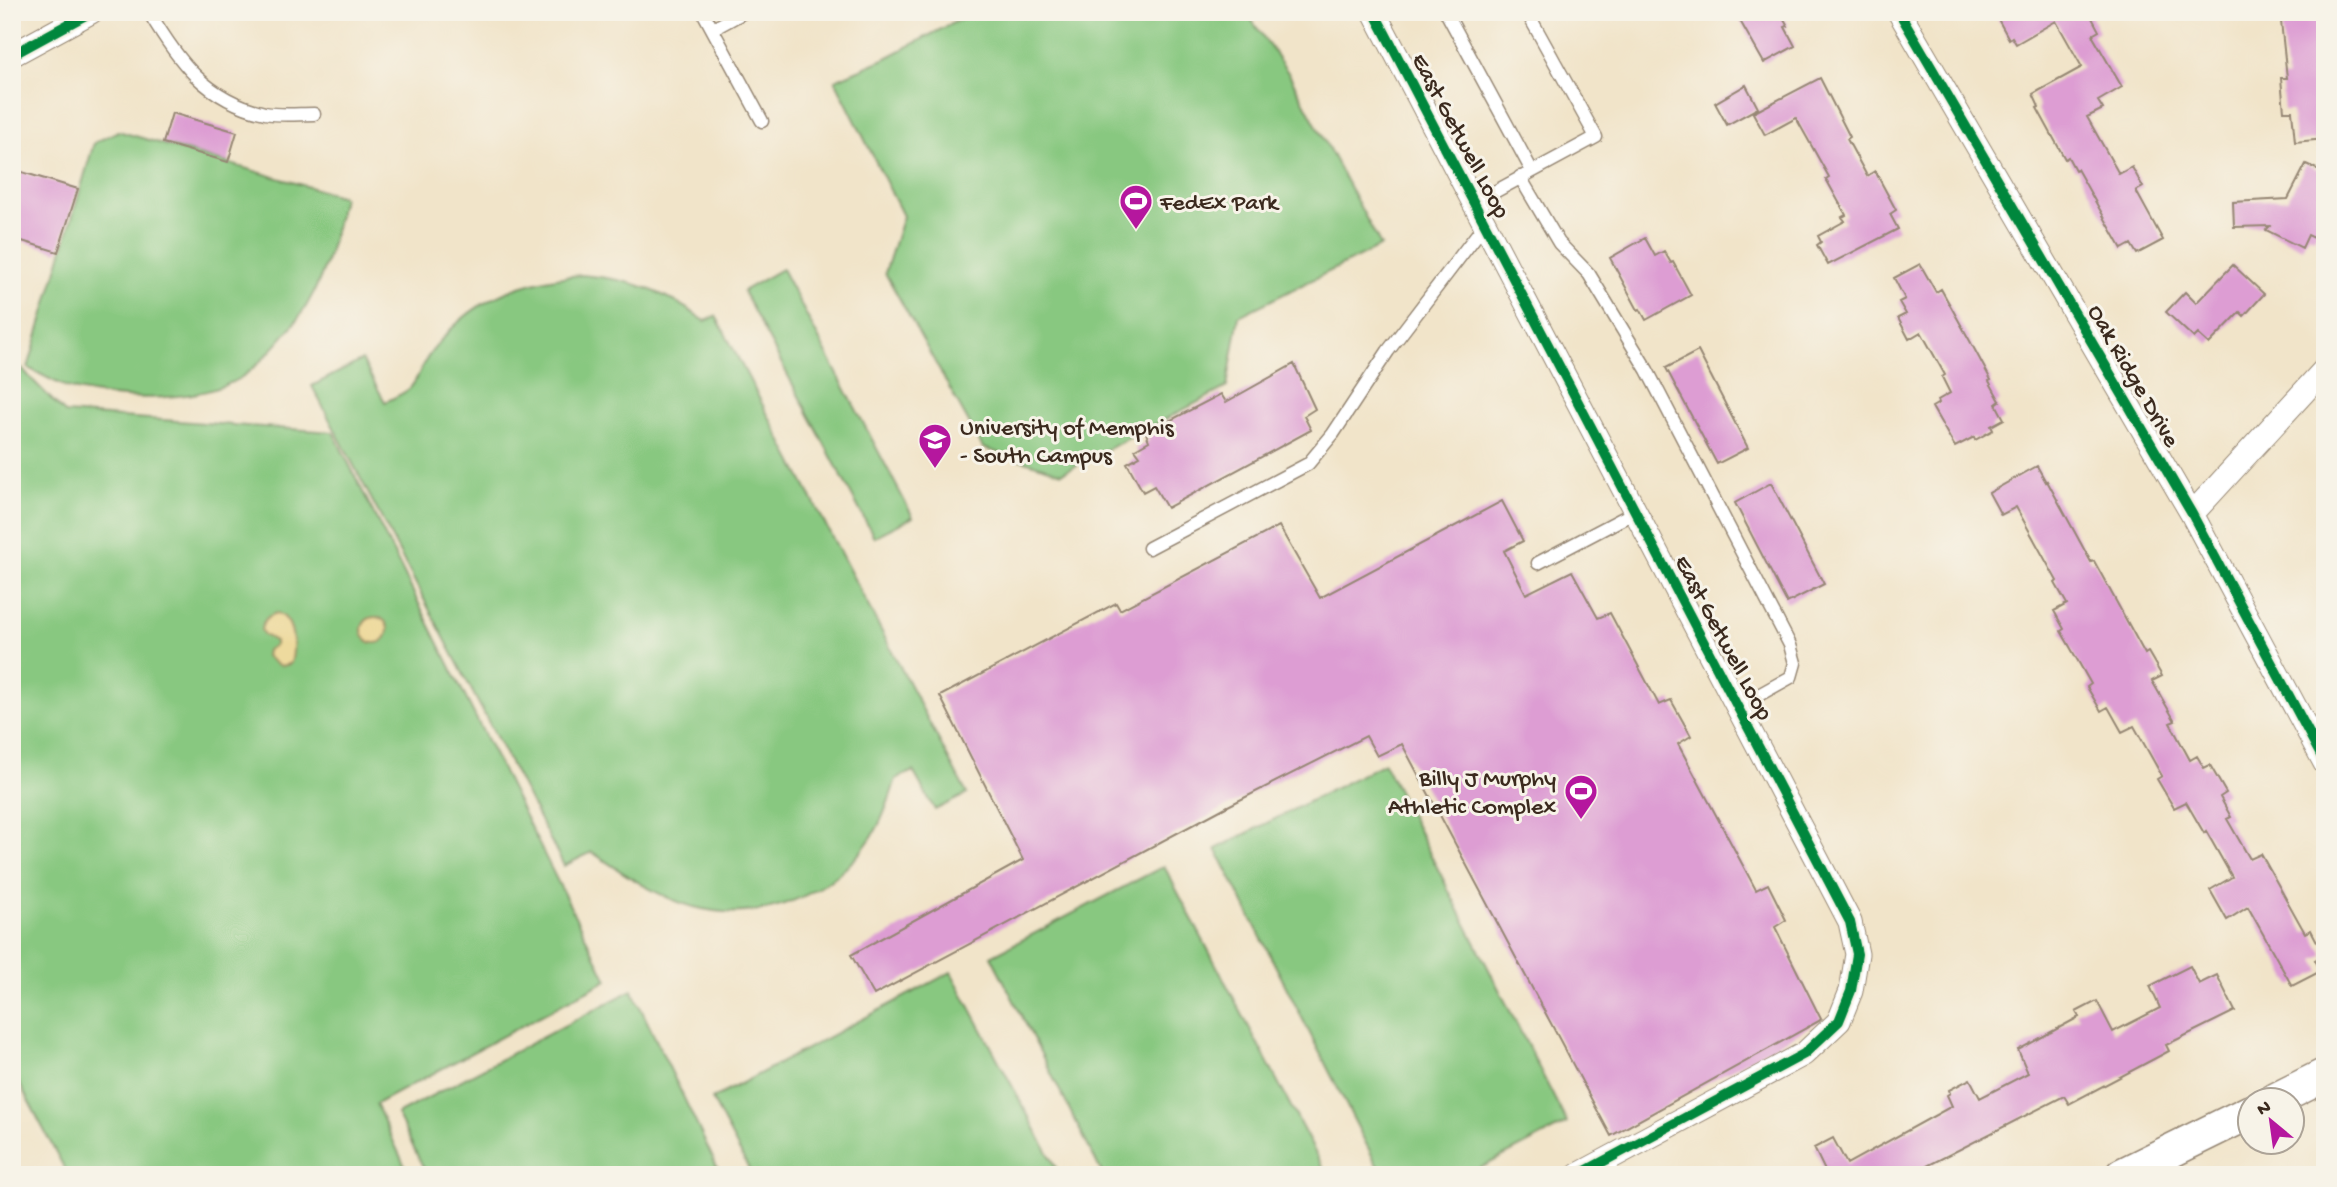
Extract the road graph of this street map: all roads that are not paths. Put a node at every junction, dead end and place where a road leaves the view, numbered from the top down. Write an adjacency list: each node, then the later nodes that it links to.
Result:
1 (92, 12): 10 (street)
2 (149, 12): 11 (lane)
3 (704, 12): 9 (lane)
4 (744, 12): 9 (lane)
5 (1374, 12): 14 (street, East Getwell Loop)
6 (1446, 12): 13 (lane)
7 (1527, 12): 13 (lane)
8 (1899, 12): 18 (street, Oak Ridge Drive)
9 (713, 29): 12 (lane)
10 (12, 55)
11 (314, 114)
12 (762, 121)
13 (1526, 174): 14 (lane); 21 (lane)
14 (1474, 203): 15 (street, East Getwell Loop)
15 (1485, 224): 17 (street, East Getwell Loop); 19 (lane)
16 (2325, 369): 18 (street)
17 (1635, 512): 20 (lane); 21 (street, East Getwell Loop)
18 (2192, 514): 22 (street, Oak Ridge Drive)
19 (1149, 548)
20 (1538, 564)
21 (1737, 707): 26 (street, East Getwell Loop)
22 (2325, 763)
23 (2325, 1075): 24 (main road)
24 (2303, 1086)
25 (2236, 1118): 27 (main road)
26 (1578, 1175)
27 (2122, 1175)

